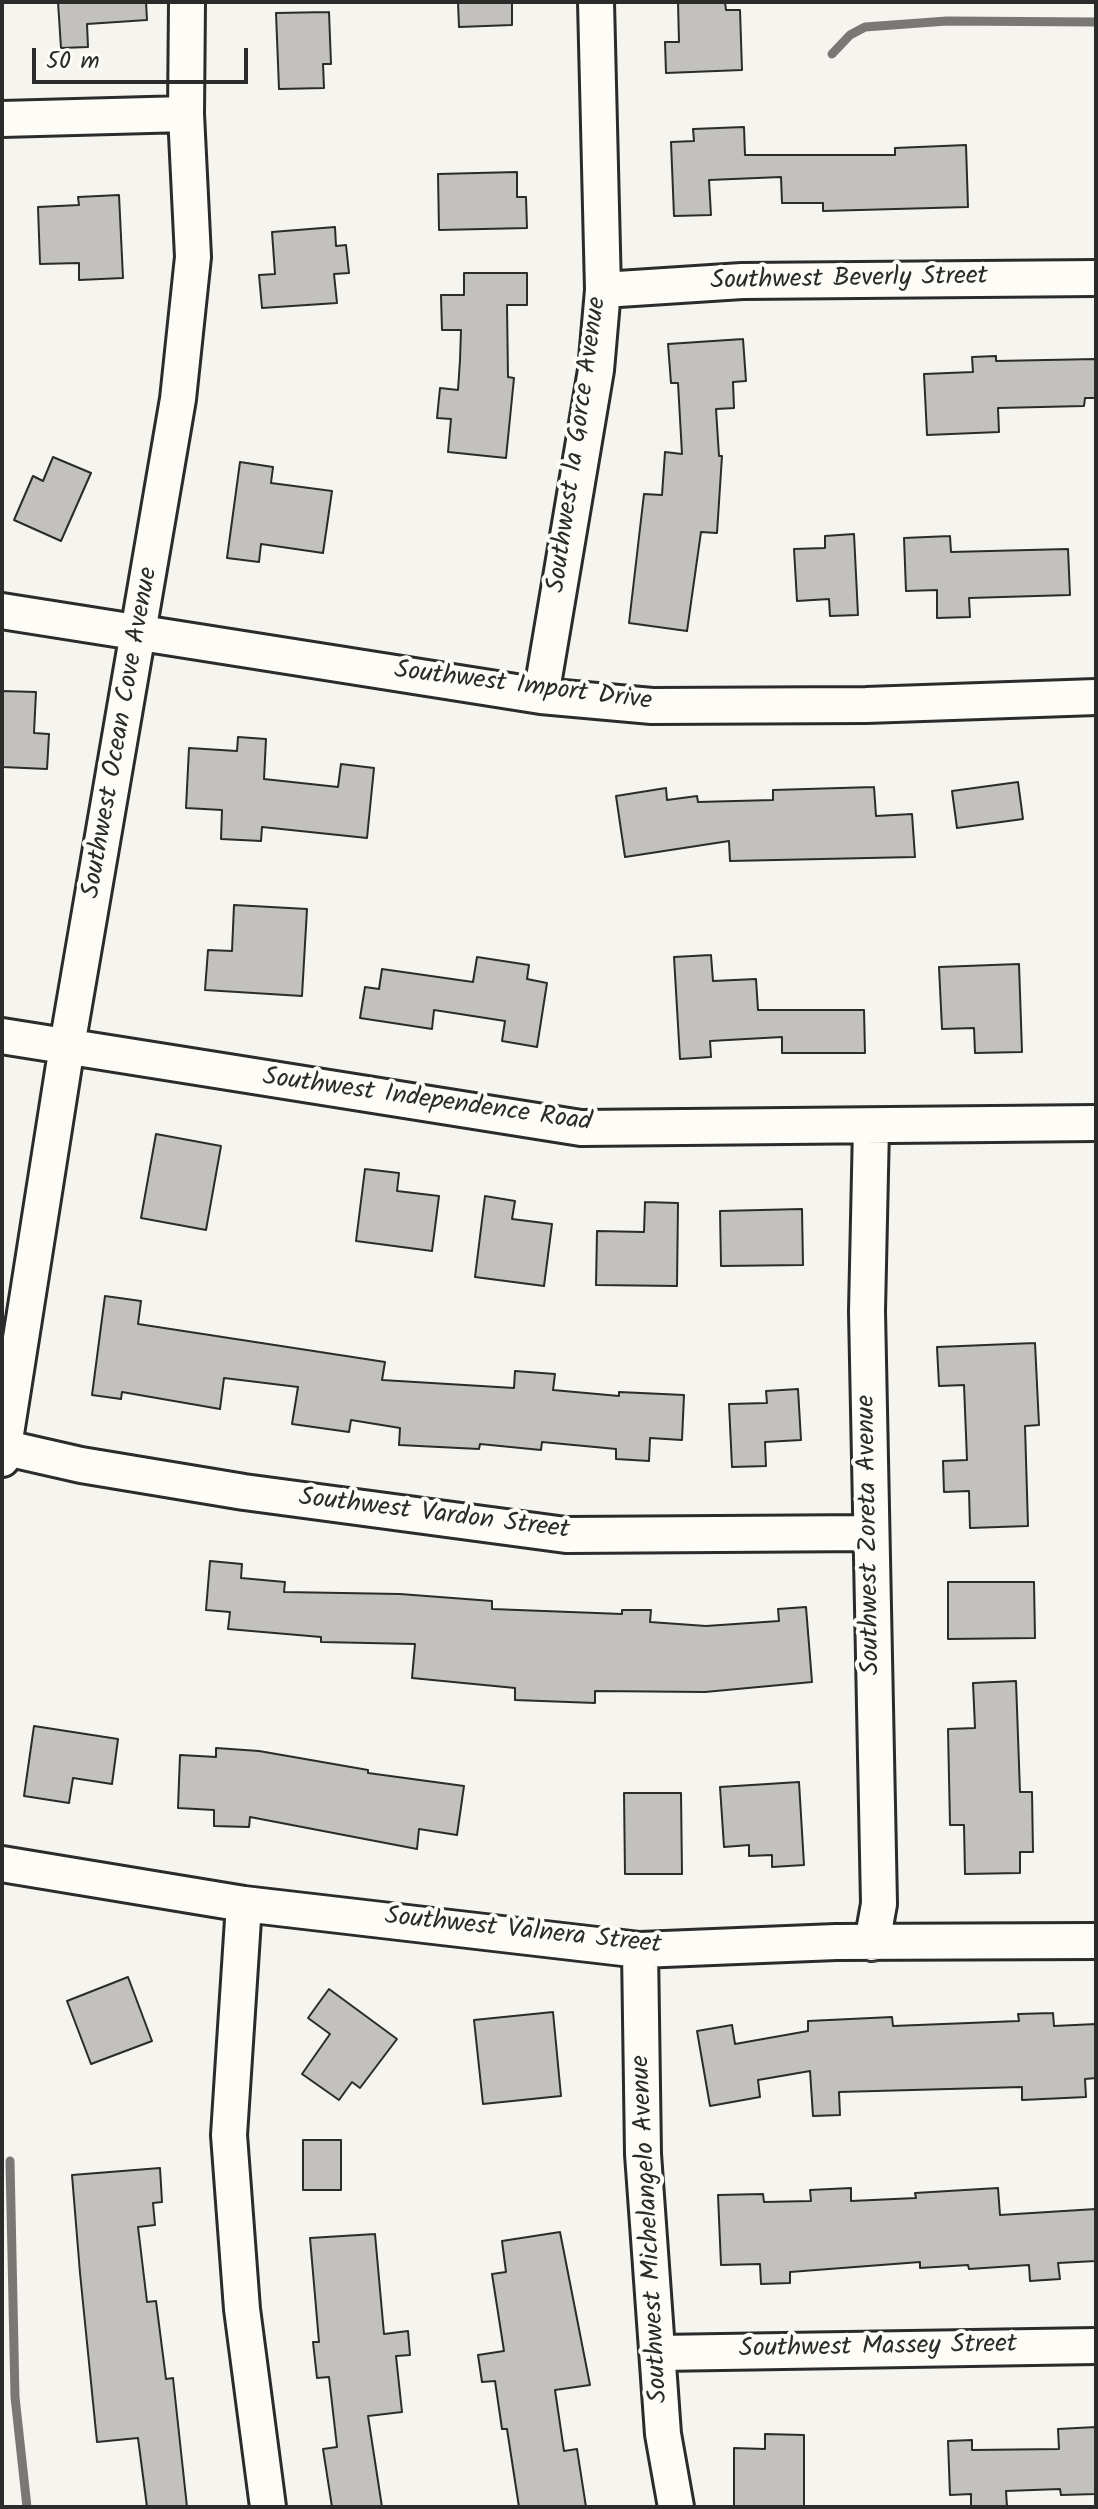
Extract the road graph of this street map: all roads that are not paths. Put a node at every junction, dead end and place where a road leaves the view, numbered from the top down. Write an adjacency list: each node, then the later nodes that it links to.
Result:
1 (187, 2): 3 (street, Southwest Ocean Cove Avenue)
2 (596, 2): 6 (street, Southwest la Gorce Avenue)
3 (186, 114): 4 (street); 8 (street, Southwest Ocean Cove Avenue)
4 (2, 119)
5 (1096, 278): 6 (street, Southwest Beverly Street)
6 (603, 290): 9 (street, Southwest la Gorce Avenue)
7 (2, 611): 8 (street, Southwest Import Drive)
8 (140, 632): 9 (street, Southwest Import Drive); 12 (street, Southwest Ocean Cove Avenue)
9 (541, 696): 10 (street, Southwest Import Drive)
10 (1096, 697)
11 (2, 1036): 12 (street, Southwest Independence Road)
12 (67, 1046): 14 (street, Southwest Independence Road); 15 (street, Southwest Ocean Cove Avenue)
13 (1096, 1123): 14 (street, Southwest Independence Road)
14 (871, 1127): 16 (street, Southwest Zoreta Avenue)
15 (2, 1451): 16 (street, Southwest Vardon Street)
16 (871, 1533): 20 (street, Southwest Zoreta Avenue)
17 (2, 1864): 18 (street, Southwest Valnera Street)
18 (244, 1904): 21 (street, Southwest Valnera Street); 24 (street)
19 (1096, 1941): 20 (street, Southwest Valnera Street)
20 (872, 1943): 21 (street, Southwest Valnera Street)
21 (640, 1950): 23 (street, Southwest Michelangelo Avenue)
22 (1096, 2346): 23 (street, Southwest Massey Street)
23 (659, 2353): 25 (street, Southwest Michelangelo Avenue)
24 (268, 2507)
25 (676, 2507)

